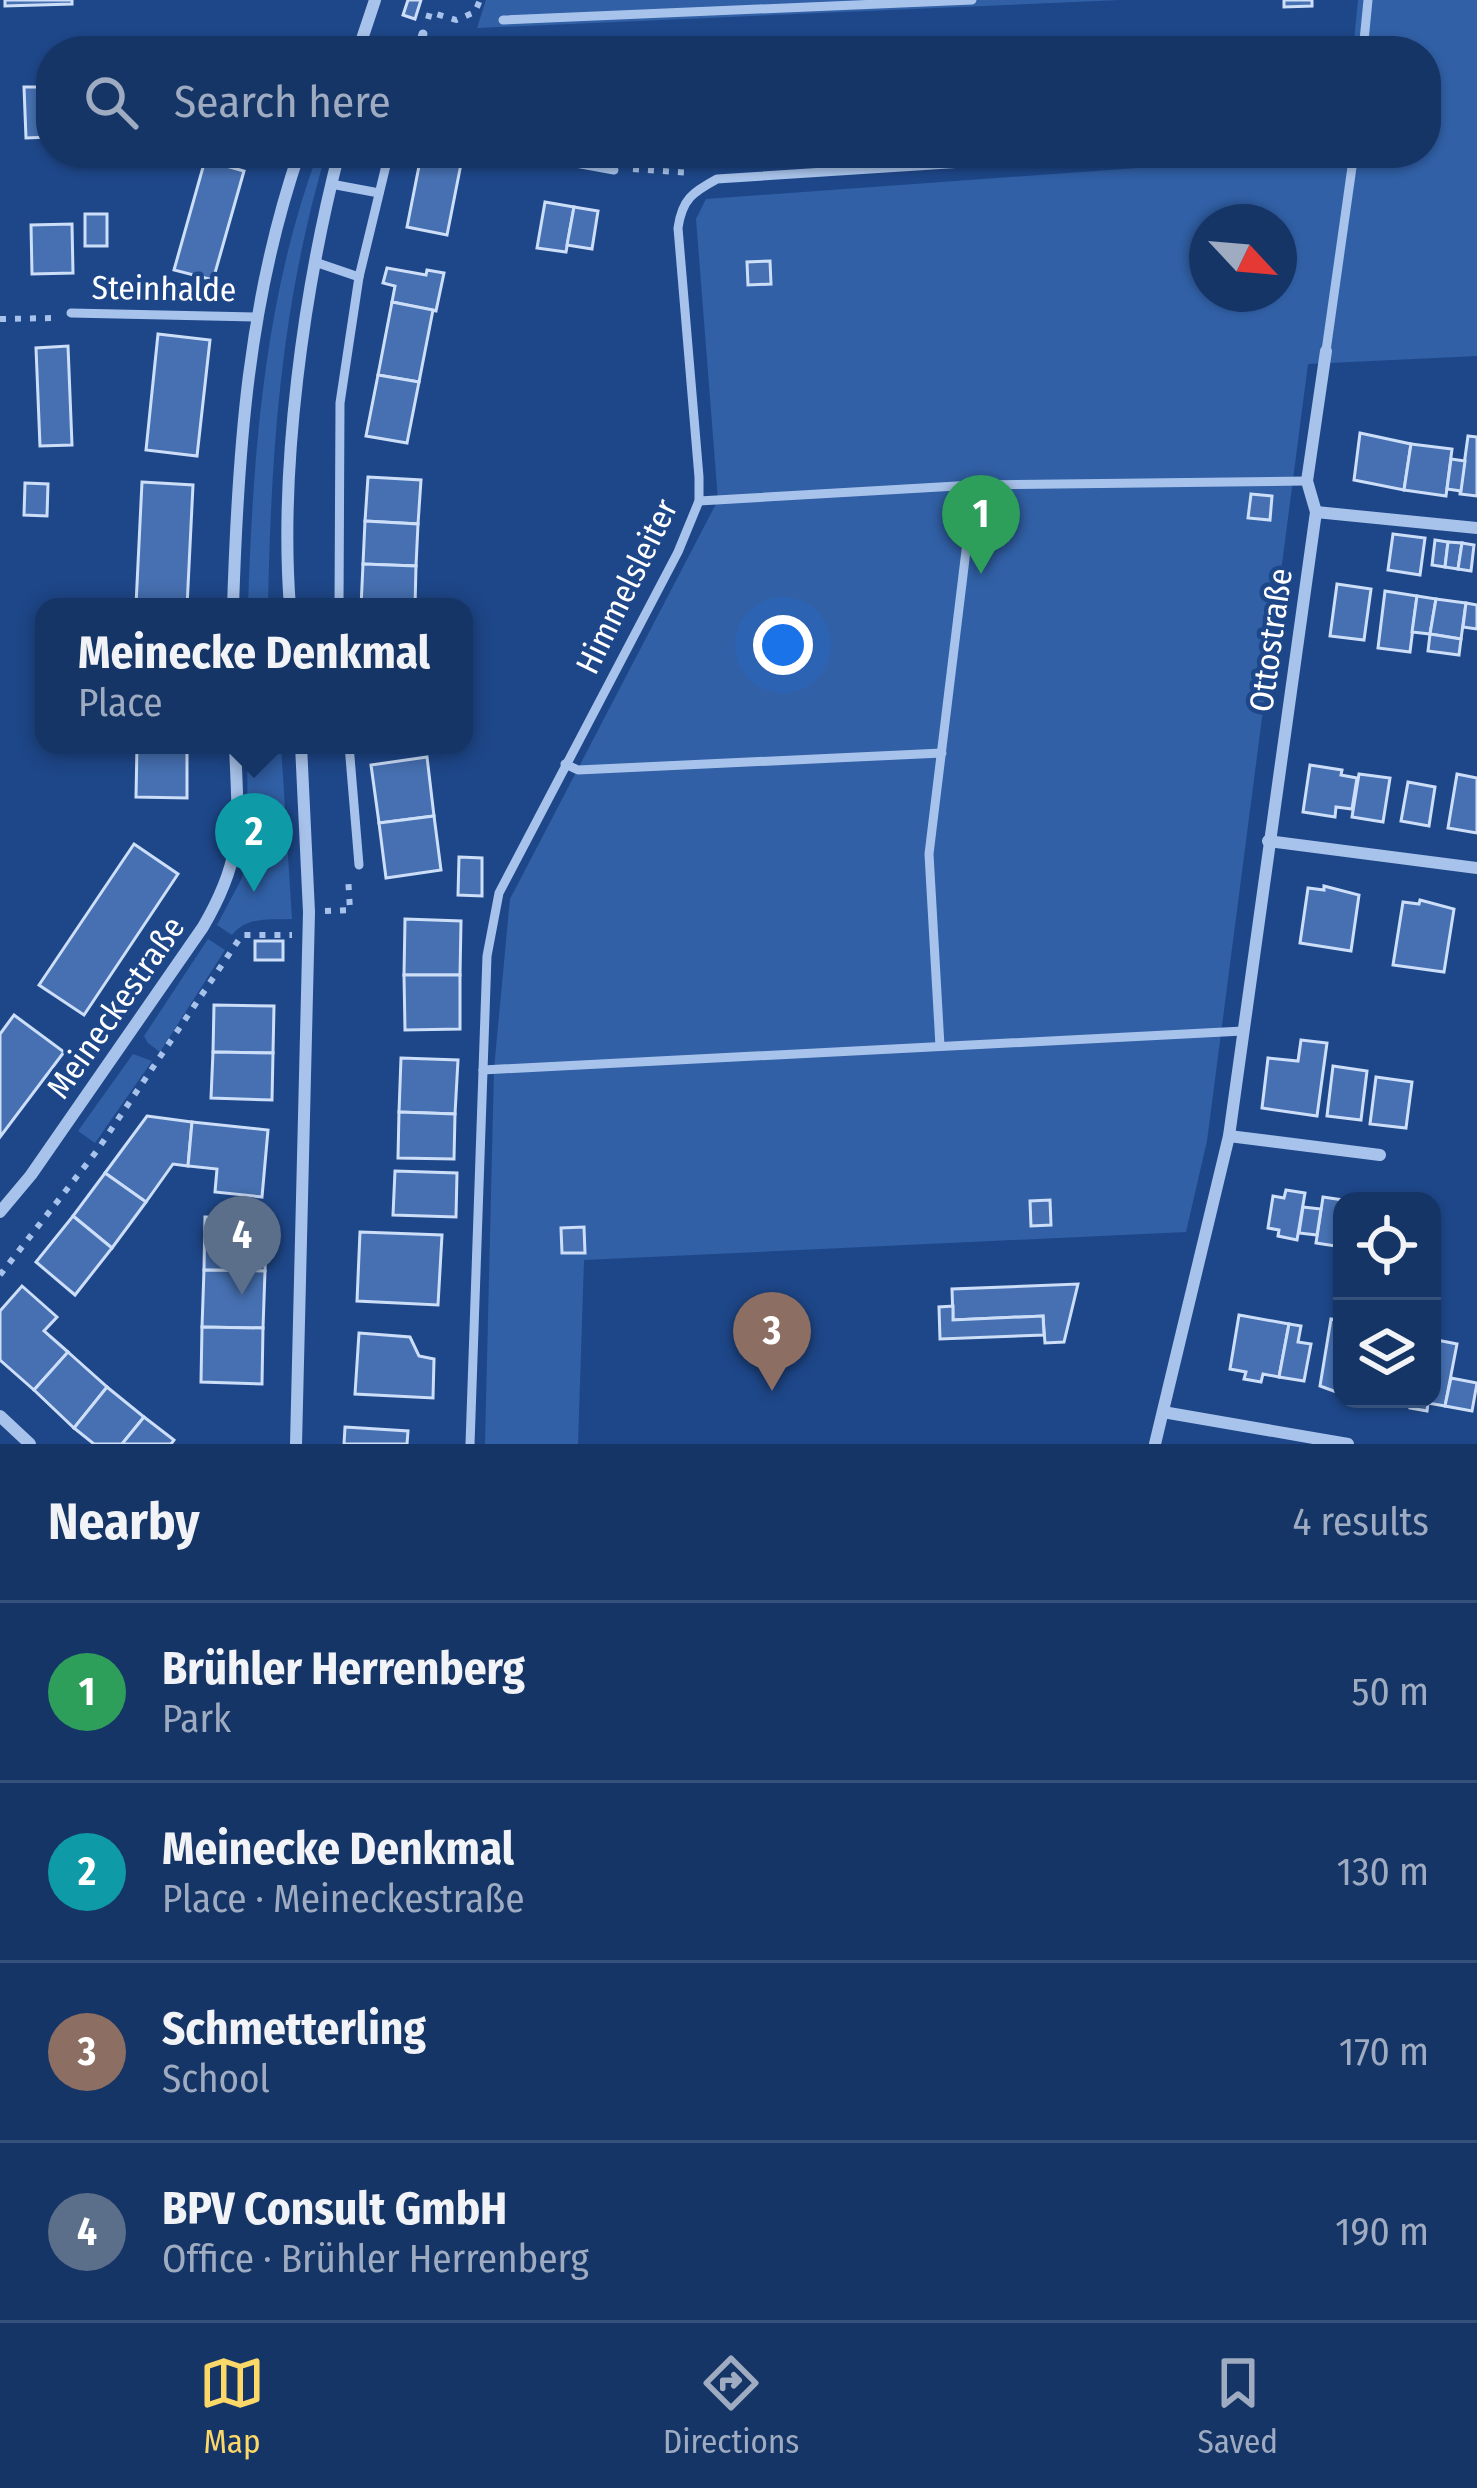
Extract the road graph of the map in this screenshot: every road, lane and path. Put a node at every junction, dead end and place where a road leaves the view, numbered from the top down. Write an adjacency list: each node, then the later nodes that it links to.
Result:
1 (375, 0): 7 (street)
2 (480, 0): 5 (path)
3 (972, 0): 6 (lane)
4 (1368, 0): 8 (lane)
5 (463, 17)
6 (503, 20)
7 (363, 36)
8 (1364, 36)
9 (294, 168): 22 (street)
10 (335, 168): 17 (street)
11 (385, 168): 18 (lane)
12 (603, 168): 15 (lane)
13 (888, 168): 27 (lane, Himmelsleiter)
14 (1352, 168): 24 (lane, Ottostraße)
15 (614, 170): 16 (path)
16 (667, 173)
17 (331, 184): 18 (lane); 19 (street)
18 (379, 194): 20 (lane)
19 (315, 262): 20 (lane); 31 (street)
20 (359, 278): 32 (lane)
21 (71, 313): 22 (lane, Steinhalde); 23 (path)
22 (255, 317): 30 (street)
23 (0, 319)
24 (1326, 351): 25 (street, Ottostraße)
25 (1307, 481): 26 (lane); 28 (street, Ottostraße)
26 (974, 485): 27 (lane); 33 (lane)
27 (699, 501): 37 (lane, Himmelsleiter)
28 (1316, 512): 29 (street); 38 (street, Ottostraße)
29 (1477, 528)
30 (233, 598)
31 (289, 598)
32 (339, 598)
33 (942, 753): 37 (lane); 44 (lane)
34 (235, 754): 48 (street, Meineckestraße)
35 (302, 754): 42 (street)
36 (351, 754): 39 (lane)
37 (566, 764): 45 (lane, Himmelsleiter)
38 (1268, 841): 40 (street); 43 (street, Ottostraße)
39 (359, 865): 41 (path)
40 (1477, 868)
41 (330, 911)
42 (308, 935): 49 (path); 53 (street)
43 (1243, 1031): 44 (lane); 46 (street, Ottostraße)
44 (940, 1046): 45 (lane)
45 (483, 1070): 54 (lane, Himmelsleiter)
46 (1229, 1136): 47 (street); 50 (street, Ottostraße)
47 (1380, 1155)
48 (0, 1212)
49 (0, 1275)
50 (1163, 1412): 55 (street, Ottostraße); 56 (street)
51 (0, 1416): 52 (street)
52 (30, 1444)
53 (296, 1444)
54 (470, 1444)
55 (1155, 1444)
56 (1348, 1444)

